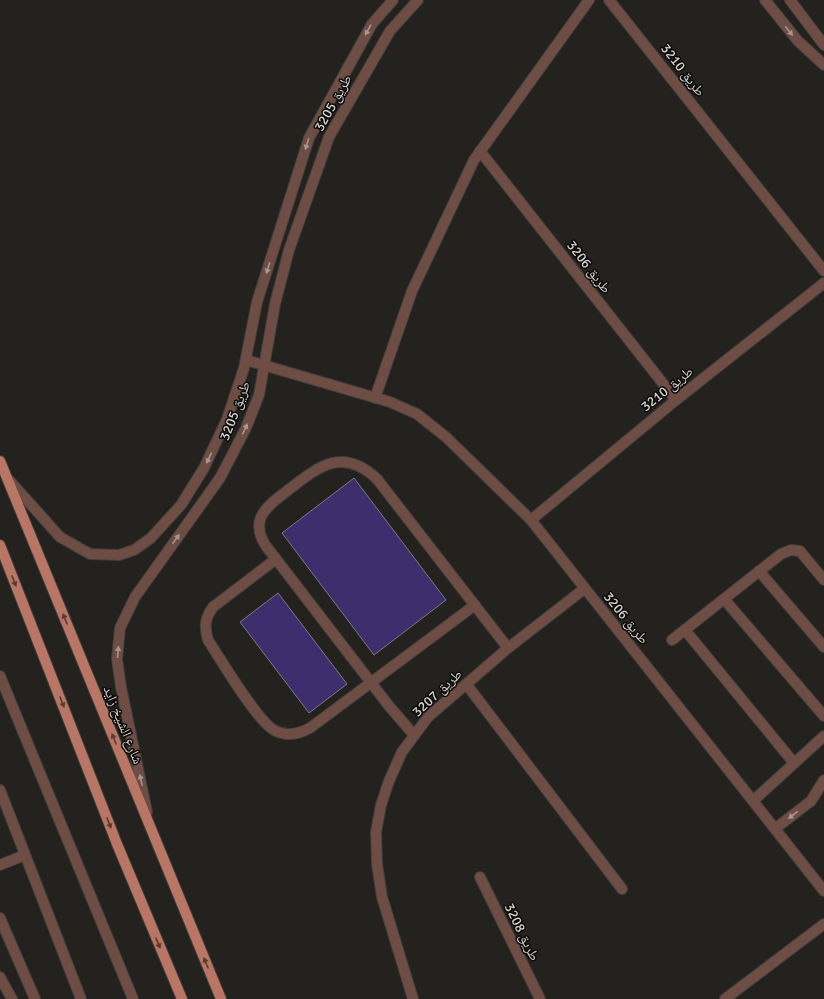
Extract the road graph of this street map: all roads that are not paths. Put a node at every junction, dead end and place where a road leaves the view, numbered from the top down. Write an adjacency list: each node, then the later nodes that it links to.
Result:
1 (393, 0): 12 (street, طريق 3205, one-way to 12)
2 (418, 0): 13 (street, طريق 3205)
3 (589, 0): 9 (street)
4 (609, 0): 10 (street, طريق 3210)
5 (765, 0): 8 (street, one-way to 8)
6 (790, 0): 7 (street)
7 (824, 45)
8 (824, 65)
9 (480, 151): 14 (street); 15 (street, طريق 3206)
10 (824, 271)
11 (824, 283): 15 (street, طريق 3210)
12 (246, 360): 13 (street, طريق 3206); 17 (street, طريق 3205, one-way to 17)
13 (264, 366): 14 (street, طريق 3206); 41 (street, طريق 3205, one-way to 13)
14 (375, 398): 18 (street, طريق 3206)
15 (676, 400): 18 (street, طريق 3210)
16 (0, 460): 17 (main road, شارع الشيخ زايد)
17 (8, 479): 41 (main road, شارع الشيخ زايد, one-way to 17)
18 (530, 520): 23 (street, طريق 3206)
19 (0, 544): 54 (main road, one-way to 54)
20 (276, 559): 25 (street); 31 (street); 31 (street)
21 (759, 572): 22 (street); 24 (street); 28 (street)
22 (824, 580)
23 (584, 589): 29 (street, طريق 3207); 39 (street, طريق 3206)
24 (724, 599): 26 (street); 33 (street)
25 (475, 605): 29 (street); 31 (street)
26 (685, 630): 27 (street); 36 (street)
27 (672, 640)
28 (824, 647)
29 (508, 648): 32 (street, طريق 3207)
30 (0, 676): 53 (street)
31 (373, 683): 34 (street)
32 (467, 685): 34 (street, طريق 3207); 45 (street)
33 (824, 716)
34 (414, 736): 56 (street, طريق 3207)
35 (824, 736): 36 (street)
36 (794, 763): 39 (street)
37 (824, 780): 40 (street, one-way to 40)
38 (0, 790): 42 (street)
39 (754, 800): 40 (street, طريق 3206)
40 (776, 828): 46 (street, طريق 3206)
41 (151, 832): 55 (main road, شارع الشيخ زايد, one-way to 41)
42 (25, 855): 43 (street); 52 (street)
43 (0, 865)
44 (480, 878): 57 (street, طريق 3208)
45 (622, 889)
46 (824, 891)
47 (0, 918): 51 (street)
48 (824, 924): 58 (street)
49 (0, 976): 50 (street)
50 (12, 999)
51 (35, 999)
52 (82, 999)
53 (133, 999)
54 (182, 999)
55 (221, 999)
56 (413, 999)
57 (540, 999)
58 (725, 999)

